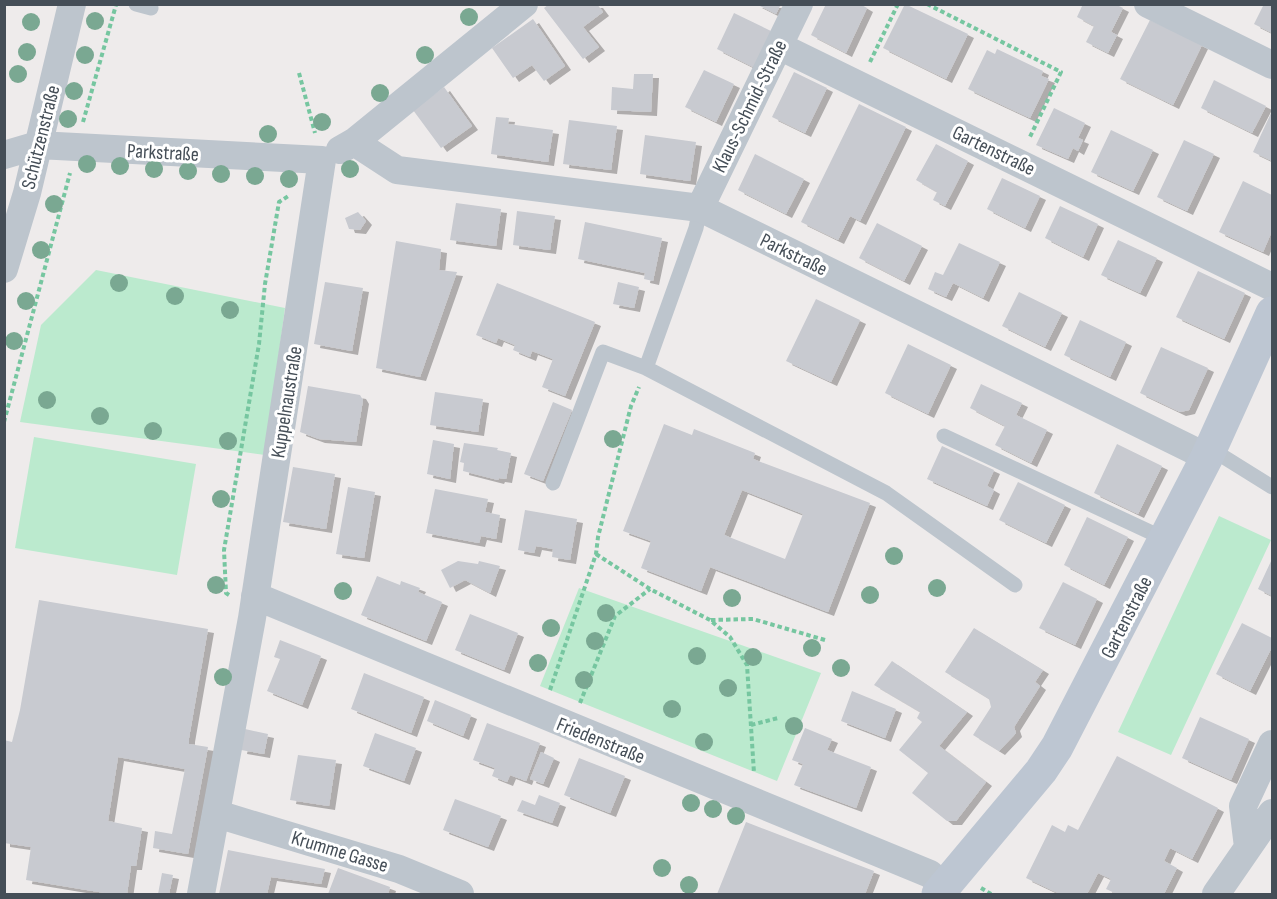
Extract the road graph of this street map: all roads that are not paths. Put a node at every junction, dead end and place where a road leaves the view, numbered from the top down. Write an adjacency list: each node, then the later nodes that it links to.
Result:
1 (72, 4): 8 (street, Schützenstraße)
2 (524, 4): 7 (street)
3 (799, 4): 5 (street, Klaus-Schmid-Straße)
4 (1148, 4): 6 (street)
5 (779, 46): 11 (street, Klaus-Schmid-Straße); 13 (street, Gartenstraße)
6 (1272, 65)
7 (354, 142): 10 (street); 11 (street, Parkstraße)
8 (38, 146): 9 (street, Parkstraße); 10 (street, Parkstraße); 12 (street, Schützenstraße)
9 (4, 155)
10 (321, 167): 22 (street, Kuppelnaustraße)
11 (700, 208): 15 (lane); 17 (street, Parkstraße)
12 (4, 269)
13 (1272, 286)
14 (1272, 313): 17 (main road, Gartenstraße)
15 (646, 368): 18 (lane); 21 (lane)
16 (944, 436): 20 (lane)
17 (1209, 453): 19 (lane); 20 (main road, Gartenstraße)
18 (553, 483)
19 (1272, 488)
20 (1165, 539): 27 (main road, Gartenstraße)
21 (1015, 585)
22 (254, 607): 25 (street, Kuppelnaustraße); 27 (street, Friedenstraße)
23 (1272, 744): 26 (street)
24 (1272, 813): 26 (street)
25 (217, 814): 28 (street, Kuppelnaustraße); 29 (street, Krumme Gasse)
26 (1248, 847): 30 (street)
27 (941, 891)
28 (201, 894)
29 (460, 894)
30 (1216, 894)

